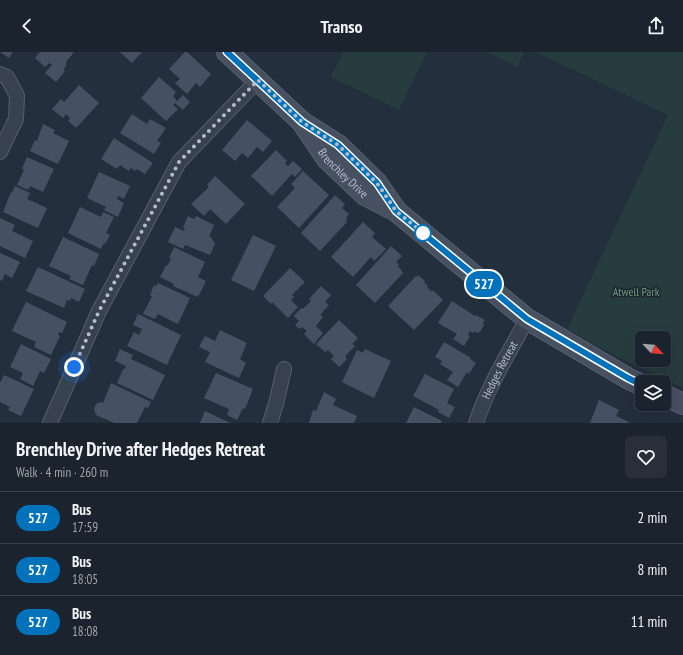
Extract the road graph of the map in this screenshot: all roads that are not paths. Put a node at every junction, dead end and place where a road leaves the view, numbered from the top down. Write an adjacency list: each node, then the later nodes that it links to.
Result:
1 (226, 52): 3 (street, Brenchley Drive)
2 (0, 74): 4 (street)
3 (258, 80): 5 (street, Brenchley Drive); 10 (street)
4 (0, 152)
5 (527, 319): 7 (street, Brenchley Drive); 12 (street, Hedges Retreat)
6 (284, 369): 11 (street)
7 (635, 382)
8 (671, 398): 9 (street)
9 (683, 404)
10 (50, 423)
11 (270, 423)
12 (476, 423)

